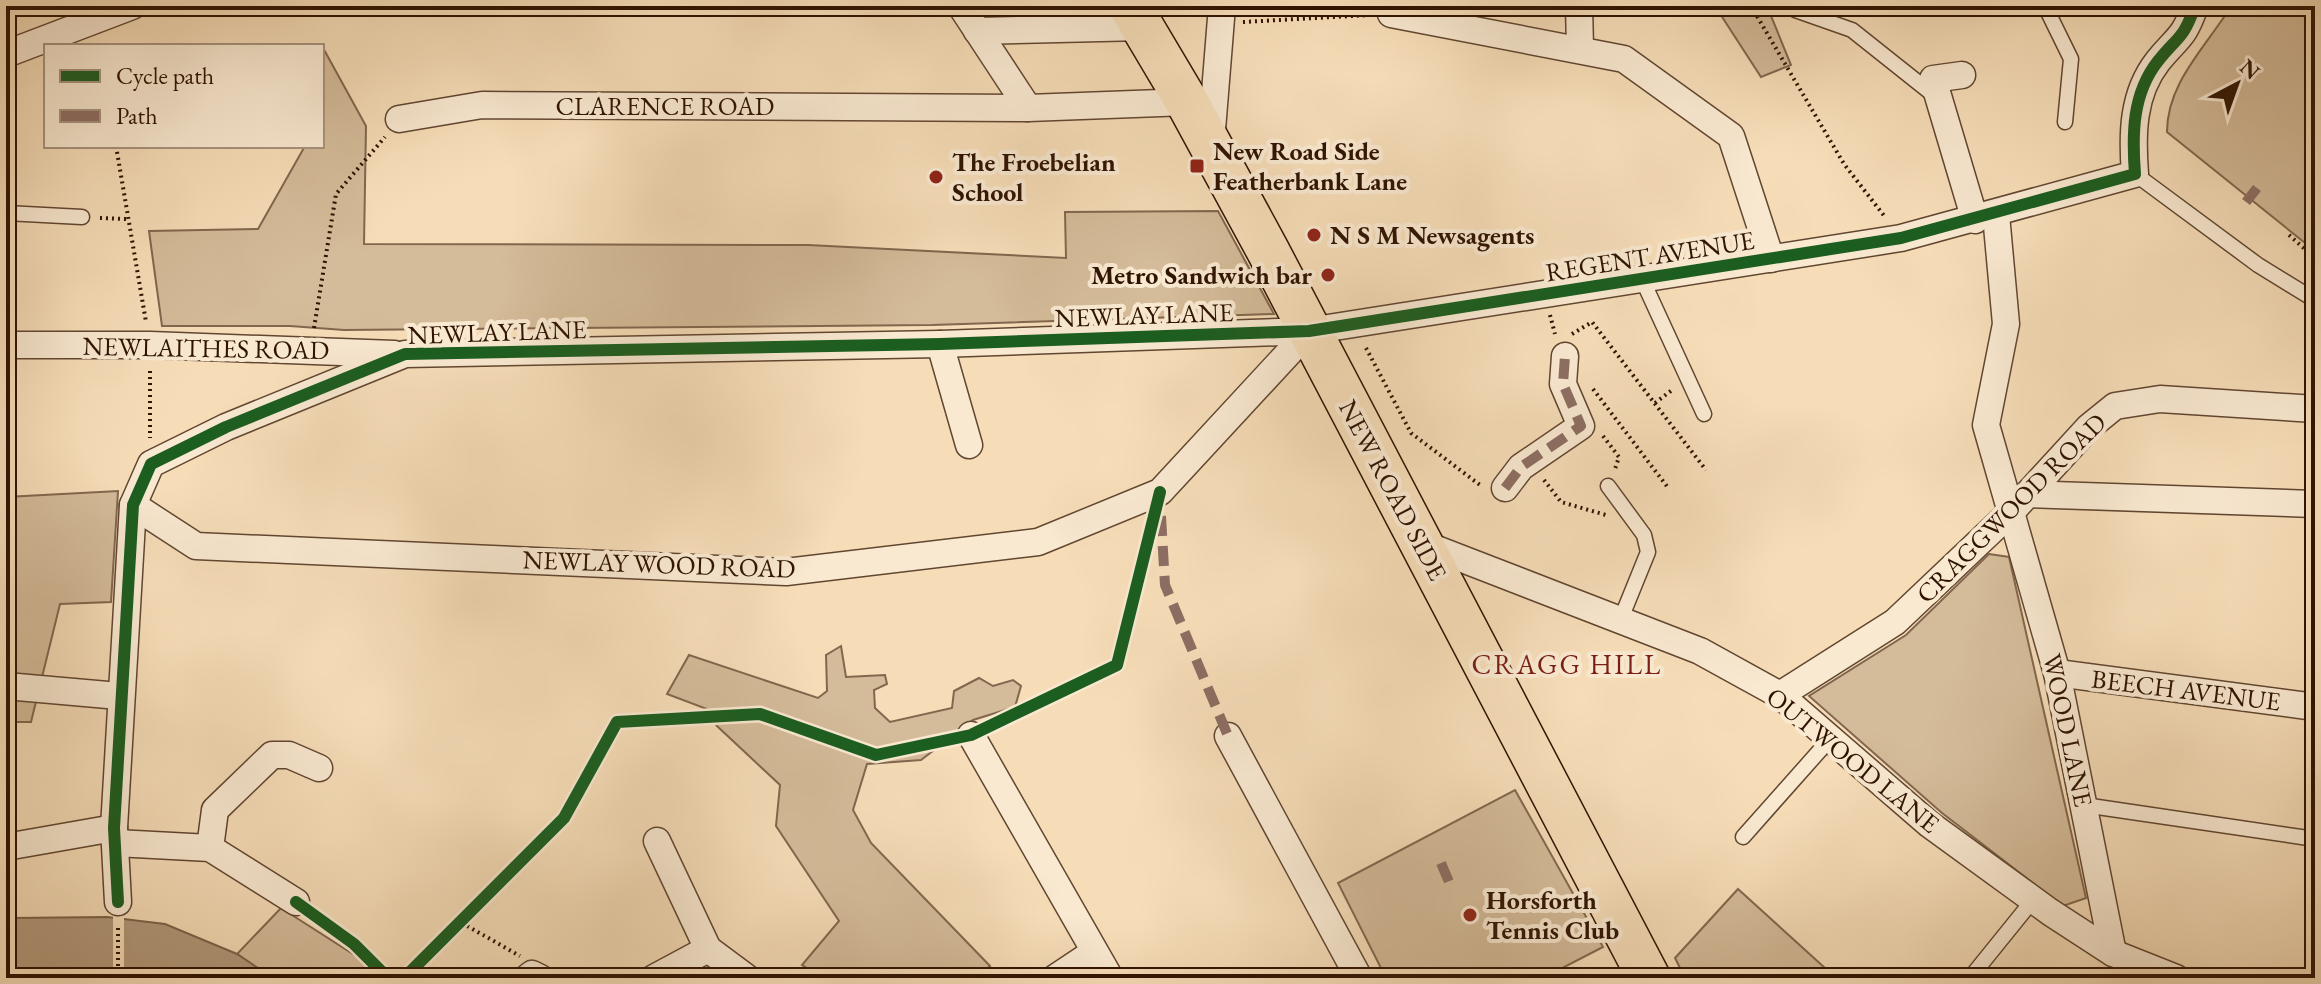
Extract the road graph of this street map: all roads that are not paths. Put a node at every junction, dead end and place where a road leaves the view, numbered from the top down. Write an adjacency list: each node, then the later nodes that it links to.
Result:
1 (132, 6): 12 (street)
2 (961, 6): 10 (street)
3 (1579, 6): 11 (street)
4 (2045, 6): 18 (lane)
5 (2195, 6): 20 (street)
6 (1795, 10): 14 (lane)
7 (1391, 14): 11 (street)
8 (1221, 15): 19 (street)
9 (1136, 16): 10 (street); 15 (main road, NEW ROAD SIDE)
10 (977, 31): 16 (street)
11 (1580, 48): 24 (street)
12 (6, 54)
13 (1962, 75): 14 (street)
14 (1939, 99): 23 (street, WOOD LANE)
15 (1187, 102): 16 (street, CLARENCE ROAD); 19 (main road, NEW ROAD SIDE)
16 (1028, 108): 17 (street, CLARENCE ROAD)
17 (399, 119)
18 (2065, 122)
19 (1210, 145): 27 (main road, NEW ROAD SIDE)
20 (2135, 174): 23 (street); 26 (lane)
21 (6, 213): 22 (lane)
22 (82, 217)
23 (1985, 217): 24 (street, REGENT AVENUE); 37 (street, WOOD LANE)
24 (1771, 259): 25 (street, REGENT AVENUE)
25 (1642, 279): 27 (street, REGENT AVENUE); 33 (lane)
26 (2315, 300)
27 (1309, 331): 28 (street, NEWLAY LANE); 39 (street, NEWLAY WOOD ROAD); 40 (main road, NEW ROAD SIDE)
28 (940, 344): 31 (street, NEWLAY LANE); 34 (street)
29 (6, 345): 31 (street, NEWLAITHES ROAD)
30 (1561, 350): 36 (street)
31 (405, 354): 39 (street, NEWLAY LANE)
32 (2315, 409): 37 (street, CRAGGWOOD ROAD)
33 (1704, 414)
34 (969, 445)
35 (1608, 486): 41 (lane)
36 (1505, 488)
37 (2020, 502): 38 (street); 42 (street, WOOD LANE); 44 (street, CRAGGWOOD ROAD)
38 (2314, 504)
39 (133, 505): 45 (street)
40 (1421, 543): 41 (street, OUTWOOD LANE); 69 (main road, NEW ROAD SIDE)
41 (1620, 621): 44 (street, OUTWOOD LANE)
42 (2057, 673): 46 (street, BEECH AVENUE); 51 (street, WOOD LANE)
43 (6, 686): 45 (street)
44 (1780, 695): 49 (street, OUTWOOD LANE)
45 (119, 696): 52 (street)
46 (2315, 707)
47 (971, 735): 62 (street)
48 (1228, 736): 68 (street)
49 (1830, 739): 53 (lane); 58 (street, OUTWOOD LANE)
50 (319, 768): 57 (street)
51 (2084, 805): 54 (lane); 63 (street, WOOD LANE)
52 (115, 836): 56 (street); 57 (street); 59 (street)
53 (1743, 837)
54 (2315, 839)
55 (657, 841): 61 (street)
56 (6, 847)
57 (210, 848): 60 (street)
58 (2033, 900): 63 (street, OUTWOOD LANE); 70 (lane)
59 (118, 902)
60 (296, 902)
61 (708, 949): 64 (street); 65 (street)
62 (1094, 952): 66 (street); 67 (street)
63 (2113, 953): 71 (street, OUTWOOD LANE)
64 (654, 978)
65 (747, 978)
66 (1055, 978)
67 (1110, 978)
68 (1359, 978)
69 (1649, 978)
70 (1970, 978)
71 (2176, 978)

